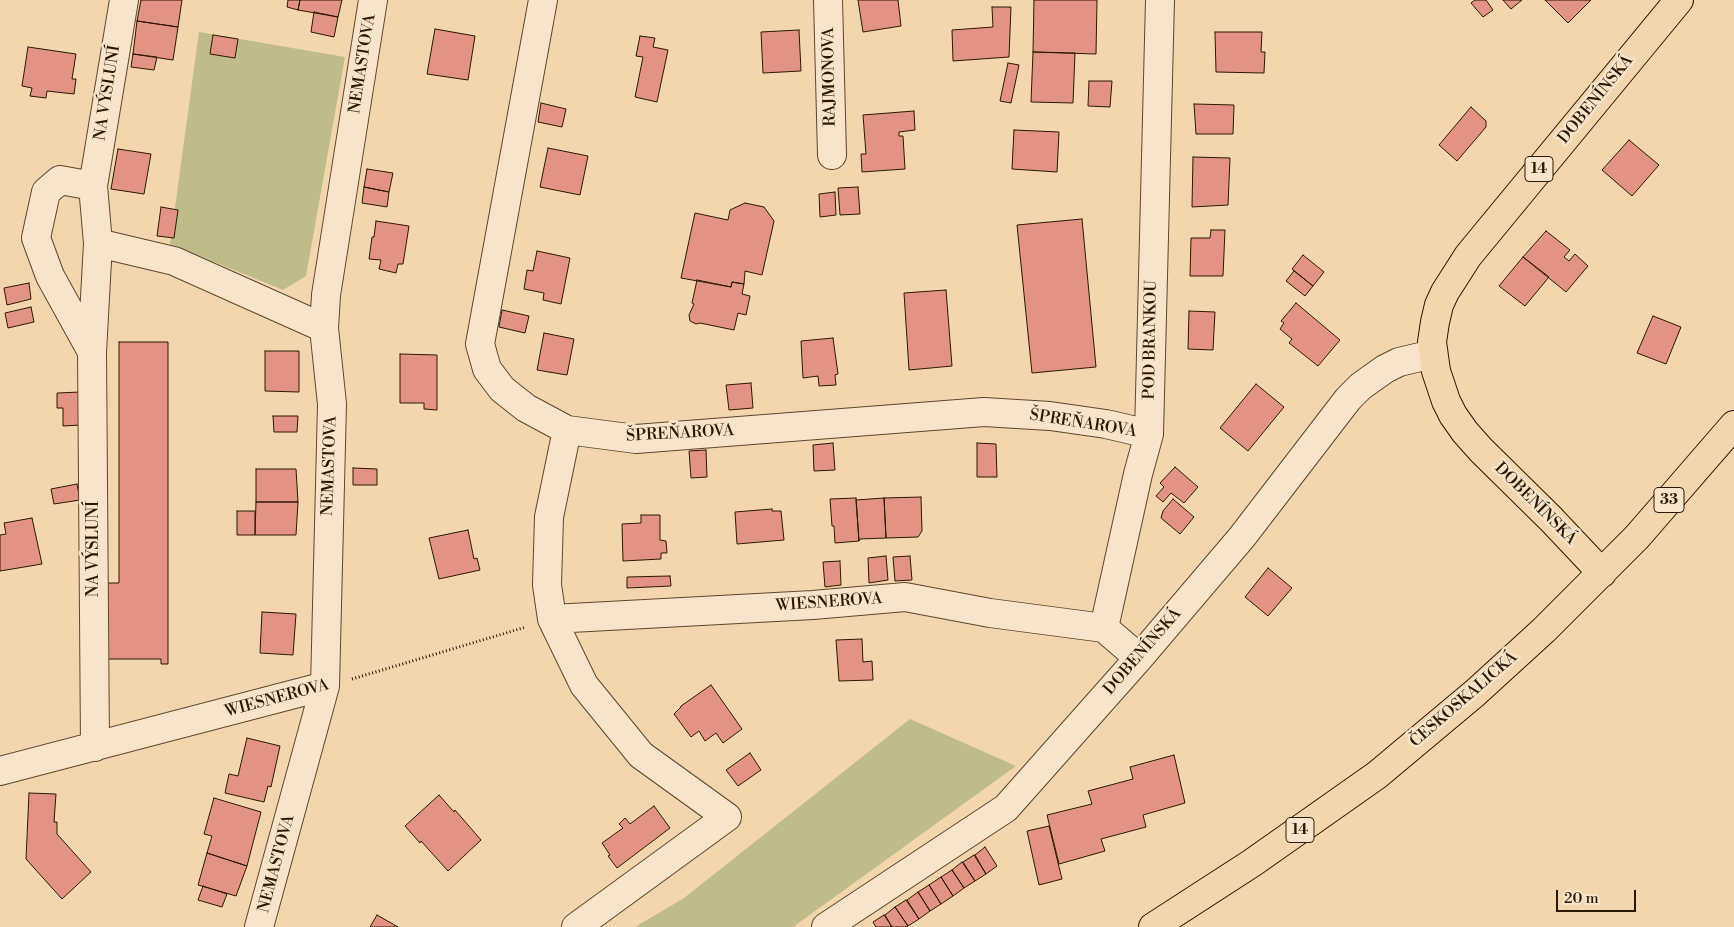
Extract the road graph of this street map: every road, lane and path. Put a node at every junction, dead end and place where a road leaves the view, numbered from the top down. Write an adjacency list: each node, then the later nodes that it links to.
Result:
1 (124, 0): 8 (street, NA VÝSLUNÍ)
2 (373, 0): 10 (street, NEMASTOVA)
3 (543, 0): 14 (street, ŠPREŇAROVA)
4 (828, 0): 7 (street, RAJMONOVA)
5 (1160, 0): 15 (street, POD BRANKOU)
6 (1678, 0): 12 (main road, DOBENÍNSKÁ / 14)
7 (832, 155)
8 (93, 186): 9 (street, NA VÝSLUNÍ); 11 (street, NA VÝSLUNÍ)
9 (98, 243): 10 (street); 11 (street, NA VÝSLUNÍ)
10 (324, 328): 20 (street, NEMASTOVA)
11 (92, 352): 21 (street, NA VÝSLUNÍ)
12 (1433, 354): 16 (main road, DOBENÍNSKÁ / 14); 19 (street, DOBENÍNSKÁ)
13 (1734, 425): 16 (main road, ČESKOSKALICKÁ / 33)
14 (567, 430): 15 (street, ŠPREŇAROVA); 17 (street)
15 (1149, 434): 18 (street, POD BRANKOU)
16 (1602, 573): 26 (main road, ČESKOSKALICKÁ / 14)
17 (552, 620): 18 (street, WIESNEROVA); 20 (path, WIESNEROVA); 24 (street)
18 (1104, 628): 19 (street)
19 (1139, 658): 25 (street, DOBENÍNSKÁ)
20 (325, 686): 21 (street, WIESNEROVA); 23 (street, NEMASTOVA)
21 (95, 747): 22 (street, WIESNEROVA)
22 (0, 771)
23 (260, 927)
24 (576, 927)
25 (826, 927)
26 (1153, 927)

